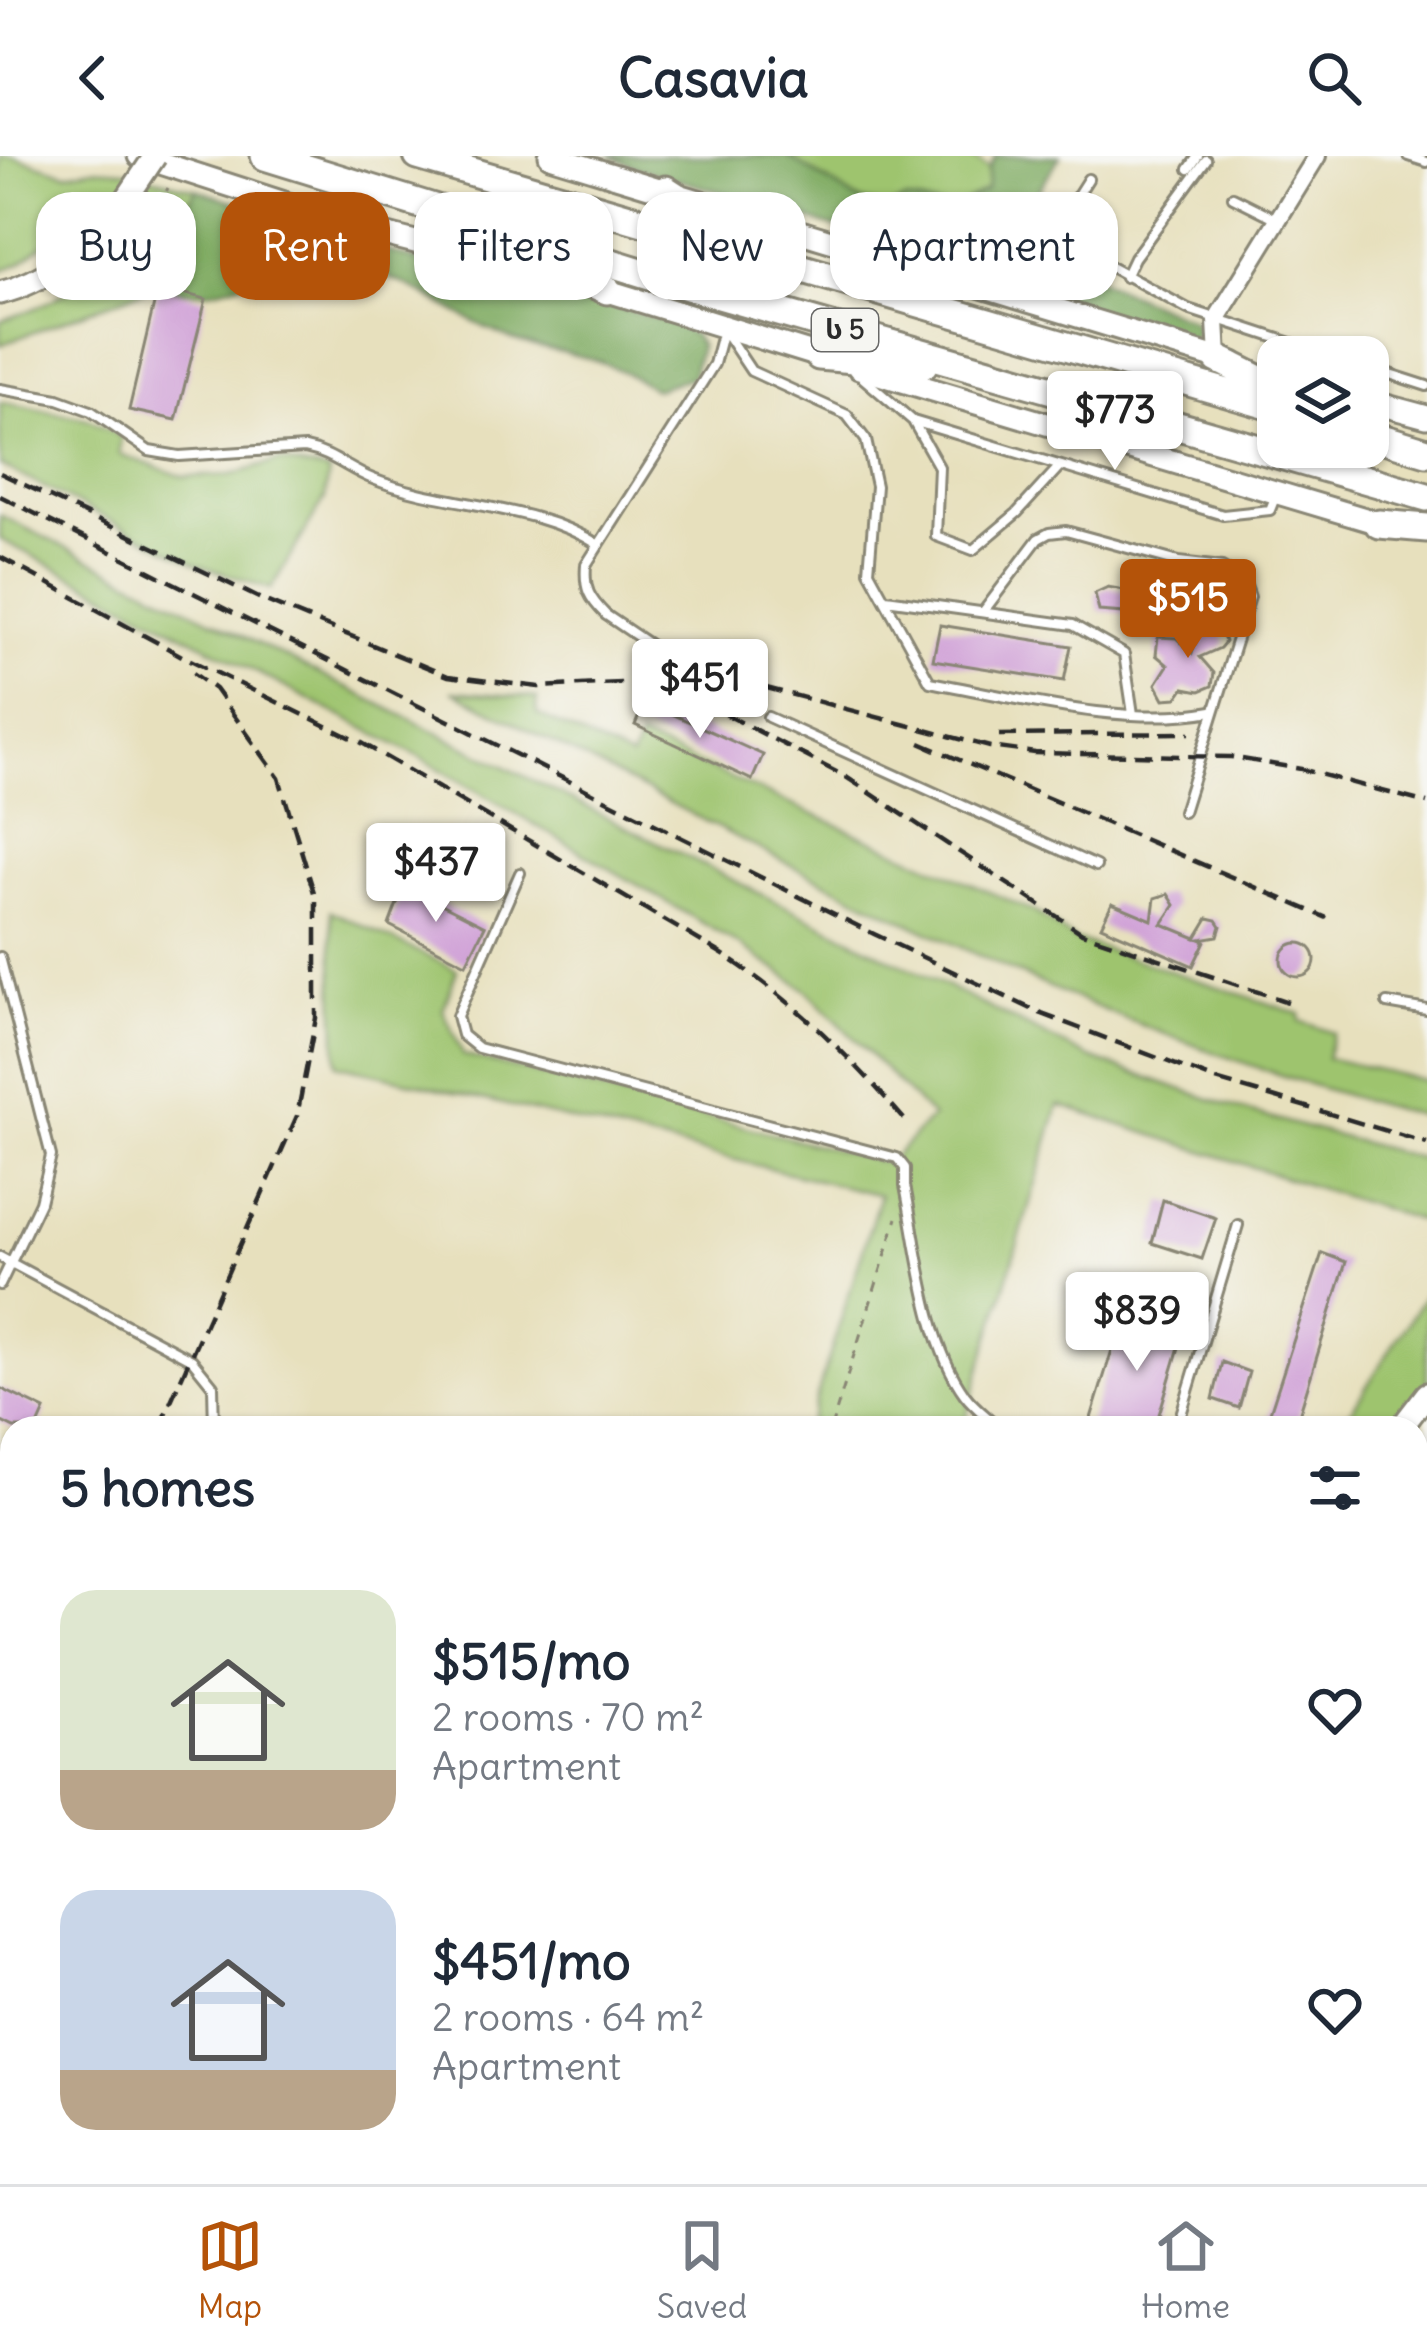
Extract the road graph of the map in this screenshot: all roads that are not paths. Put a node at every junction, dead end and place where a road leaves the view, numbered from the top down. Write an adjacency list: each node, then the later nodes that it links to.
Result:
1 (139, 156): 21 (street)
2 (155, 156): 25 (street, bridge)
3 (265, 156): 17 (highway, ს 5)
4 (418, 156): 19 (highway, ს 5)
5 (550, 156): 12 (street)
6 (573, 156): 12 (street)
7 (1317, 156): 20 (street)
8 (1408, 156): 10 (lane)
9 (1202, 158): 11 (lane); 23 (lane)
10 (1427, 162)
11 (1189, 169)
12 (608, 173): 14 (street)
13 (1088, 179): 23 (lane)
14 (666, 190): 15 (highway); 30 (street)
15 (669, 192)
16 (1234, 197): 20 (lane)
17 (408, 202): 18 (highway); 32 (highway, ს 5)
18 (414, 205)
19 (637, 220)
20 (1279, 220): 26 (street)
21 (414, 242)
22 (806, 270): 38 (highway, ს 5)
23 (1125, 278): 26 (lane)
24 (613, 292): 27 (street)
25 (0, 293)
26 (1216, 320): 28 (lane); 30 (street)
27 (723, 329): 29 (street); 49 (lane); 50 (lane)
28 (1267, 336)
29 (819, 356): 31 (street); 32 (highway)
30 (1218, 359): 33 (street); 35 (highway)
31 (849, 365): 41 (lane); 45 (street)
32 (983, 370): 46 (highway, ს 5)
33 (1257, 370)
34 (1389, 374): 36 (lane)
35 (1257, 378)
36 (1427, 386)
37 (0, 389): 49 (lane)
38 (1257, 402)
39 (1389, 407): 40 (street)
40 (1427, 417)
41 (913, 422): 44 (lane); 44 (lane)
42 (1389, 440): 43 (highway)
43 (1427, 452)
44 (1059, 466): 45 (lane)
45 (1277, 491): 47 (street)
46 (1427, 497)
47 (1379, 524): 48 (highway)
48 (1427, 532)
49 (598, 545): 52 (lane)
50 (885, 599): 51 (lane); 54 (lane)
51 (983, 613): 53 (lane); 54 (lane)
52 (732, 700)
53 (1212, 711): 54 (lane); 56 (lane)
54 (1133, 714)
55 (768, 717): 57 (lane)
56 (1183, 812)
57 (1096, 866)
58 (520, 873): 67 (lane)
59 (0, 957): 64 (lane)
60 (1387, 1003): 61 (lane)
61 (1427, 1010)
62 (1238, 1225): 68 (lane)
63 (0, 1257): 64 (lane)
64 (11, 1263): 65 (lane); 66 (lane)
65 (0, 1285)
66 (214, 1416)
67 (987, 1416)
68 (1181, 1416)

